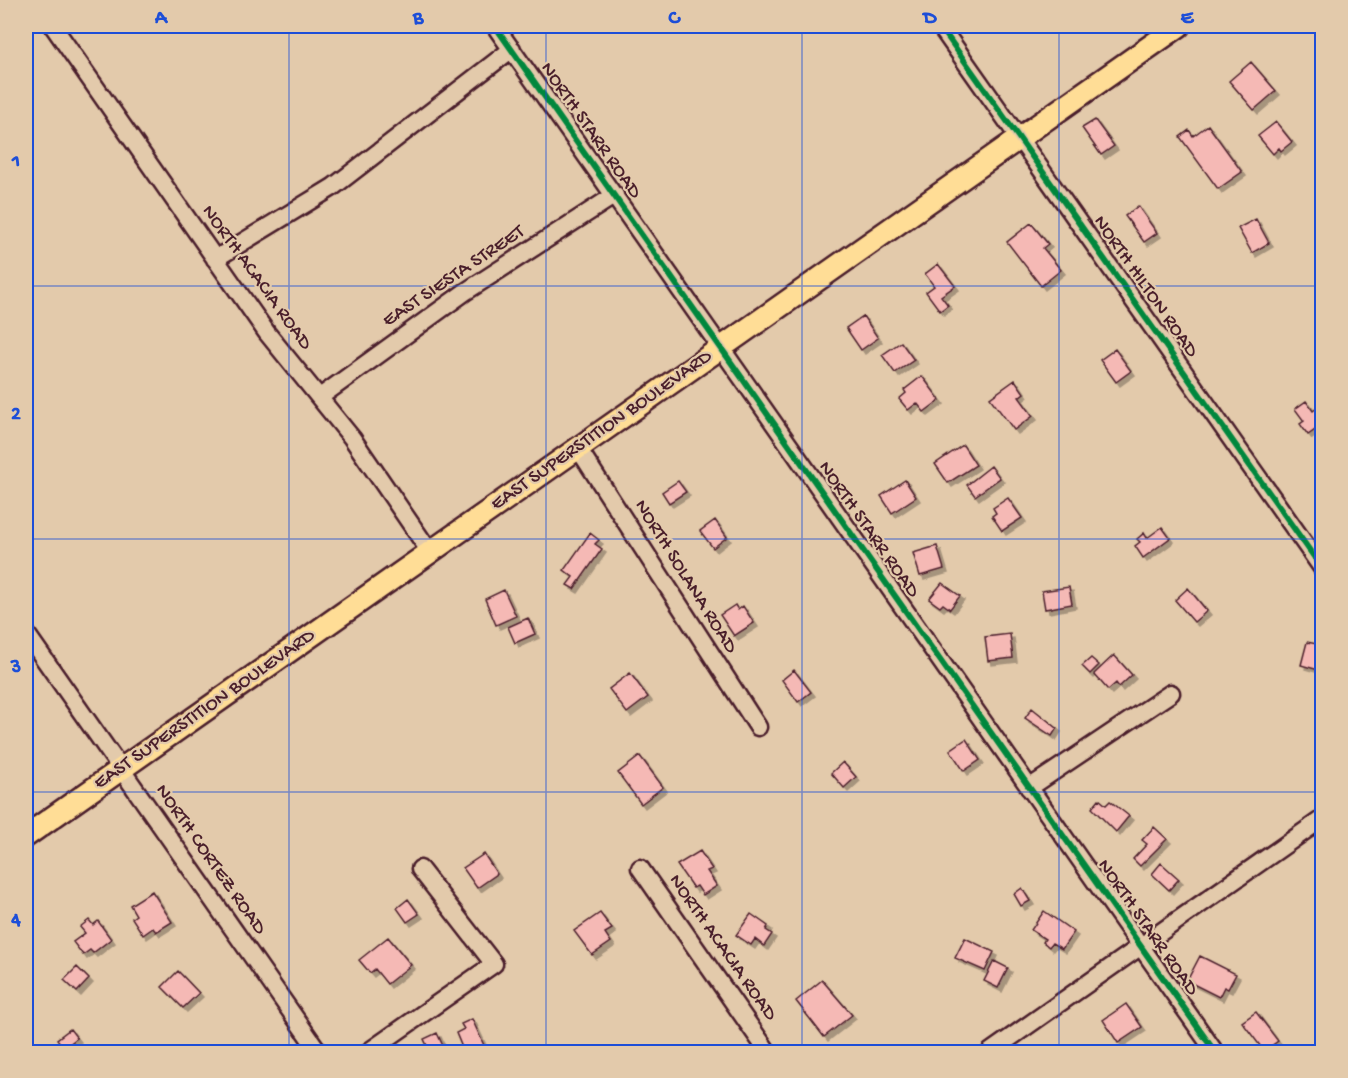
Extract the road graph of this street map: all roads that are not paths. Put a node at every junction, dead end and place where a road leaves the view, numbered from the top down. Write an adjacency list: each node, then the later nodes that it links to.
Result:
1 (53, 26): 8 (street, NORTH ACACIA ROAD)
2 (495, 26): 5 (street, NORTH STARR ROAD)
3 (940, 26): 6 (street, NORTH HILTON ROAD)
4 (1179, 26): 6 (main road, EAST SUPERSTITION BOULEVARD)
5 (512, 49): 7 (street, NORTH STARR ROAD); 8 (street)
6 (1020, 137): 9 (main road, EAST SUPERSTITION BOULEVARD); 13 (street, NORTH HILTON ROAD)
7 (615, 195): 9 (street, NORTH STARR ROAD); 10 (street, EAST SIESTA STREET)
8 (215, 259): 10 (street, NORTH ACACIA ROAD)
9 (721, 347): 11 (main road, EAST SUPERSTITION BOULEVARD); 18 (street, NORTH STARR ROAD)
10 (320, 397): 12 (street, NORTH ACACIA ROAD)
11 (578, 448): 12 (main road, EAST SUPERSTITION BOULEVARD); 16 (street, NORTH SOLANA ROAD)
12 (430, 552): 17 (main road, EAST SUPERSTITION BOULEVARD)
13 (1323, 568)
14 (26, 633): 17 (street, NORTH CORTEZ ROAD)
15 (1171, 693): 18 (street)
16 (758, 727)
17 (121, 769): 20 (main road, EAST SUPERSTITION BOULEVARD); 24 (street, NORTH CORTEZ ROAD)
18 (1029, 788): 23 (street, NORTH STARR ROAD)
19 (1323, 819): 23 (street)
20 (26, 836)
21 (640, 868): 26 (street, NORTH ACACIA ROAD)
22 (420, 869): 25 (street)
23 (1141, 947): 27 (street); 28 (street, NORTH STARR ROAD)
24 (319, 1053)
25 (368, 1053)
26 (768, 1053)
27 (990, 1053)
28 (1215, 1053)

